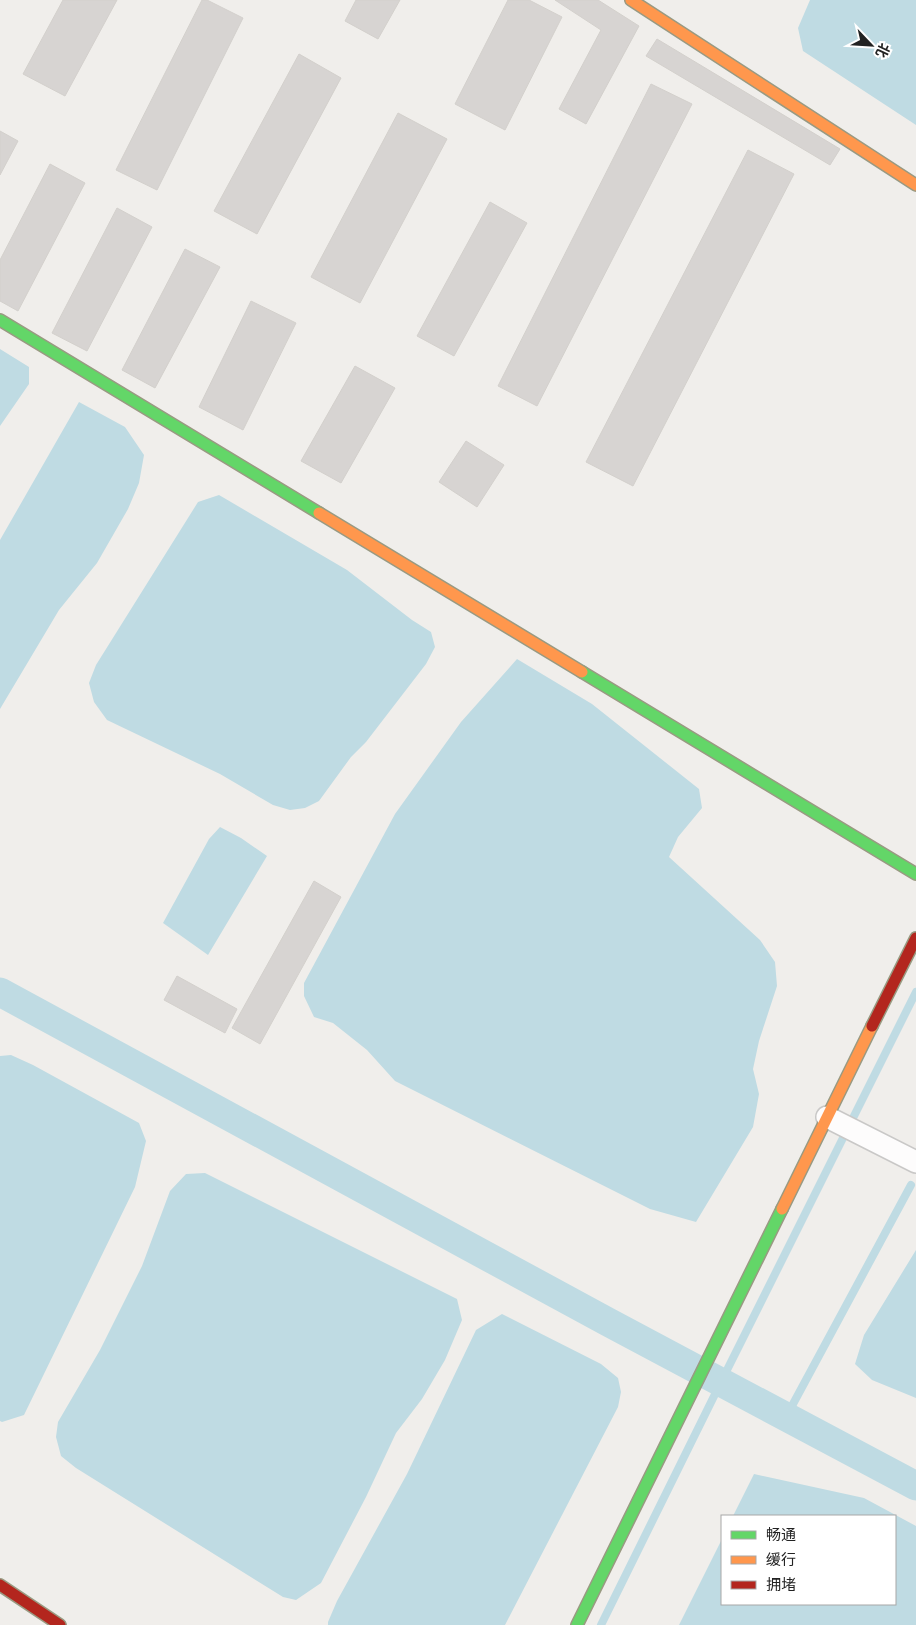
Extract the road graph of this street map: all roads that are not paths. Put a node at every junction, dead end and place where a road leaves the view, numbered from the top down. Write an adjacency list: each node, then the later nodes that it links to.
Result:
1 (631, 0): 2 (street)
2 (916, 185)
3 (0, 320): 4 (street)
4 (916, 874)
5 (916, 938): 6 (street)
6 (832, 1119): 7 (street); 10 (street)
7 (916, 1162)
8 (0, 1585): 9 (street)
9 (60, 1625)
10 (577, 1625)

